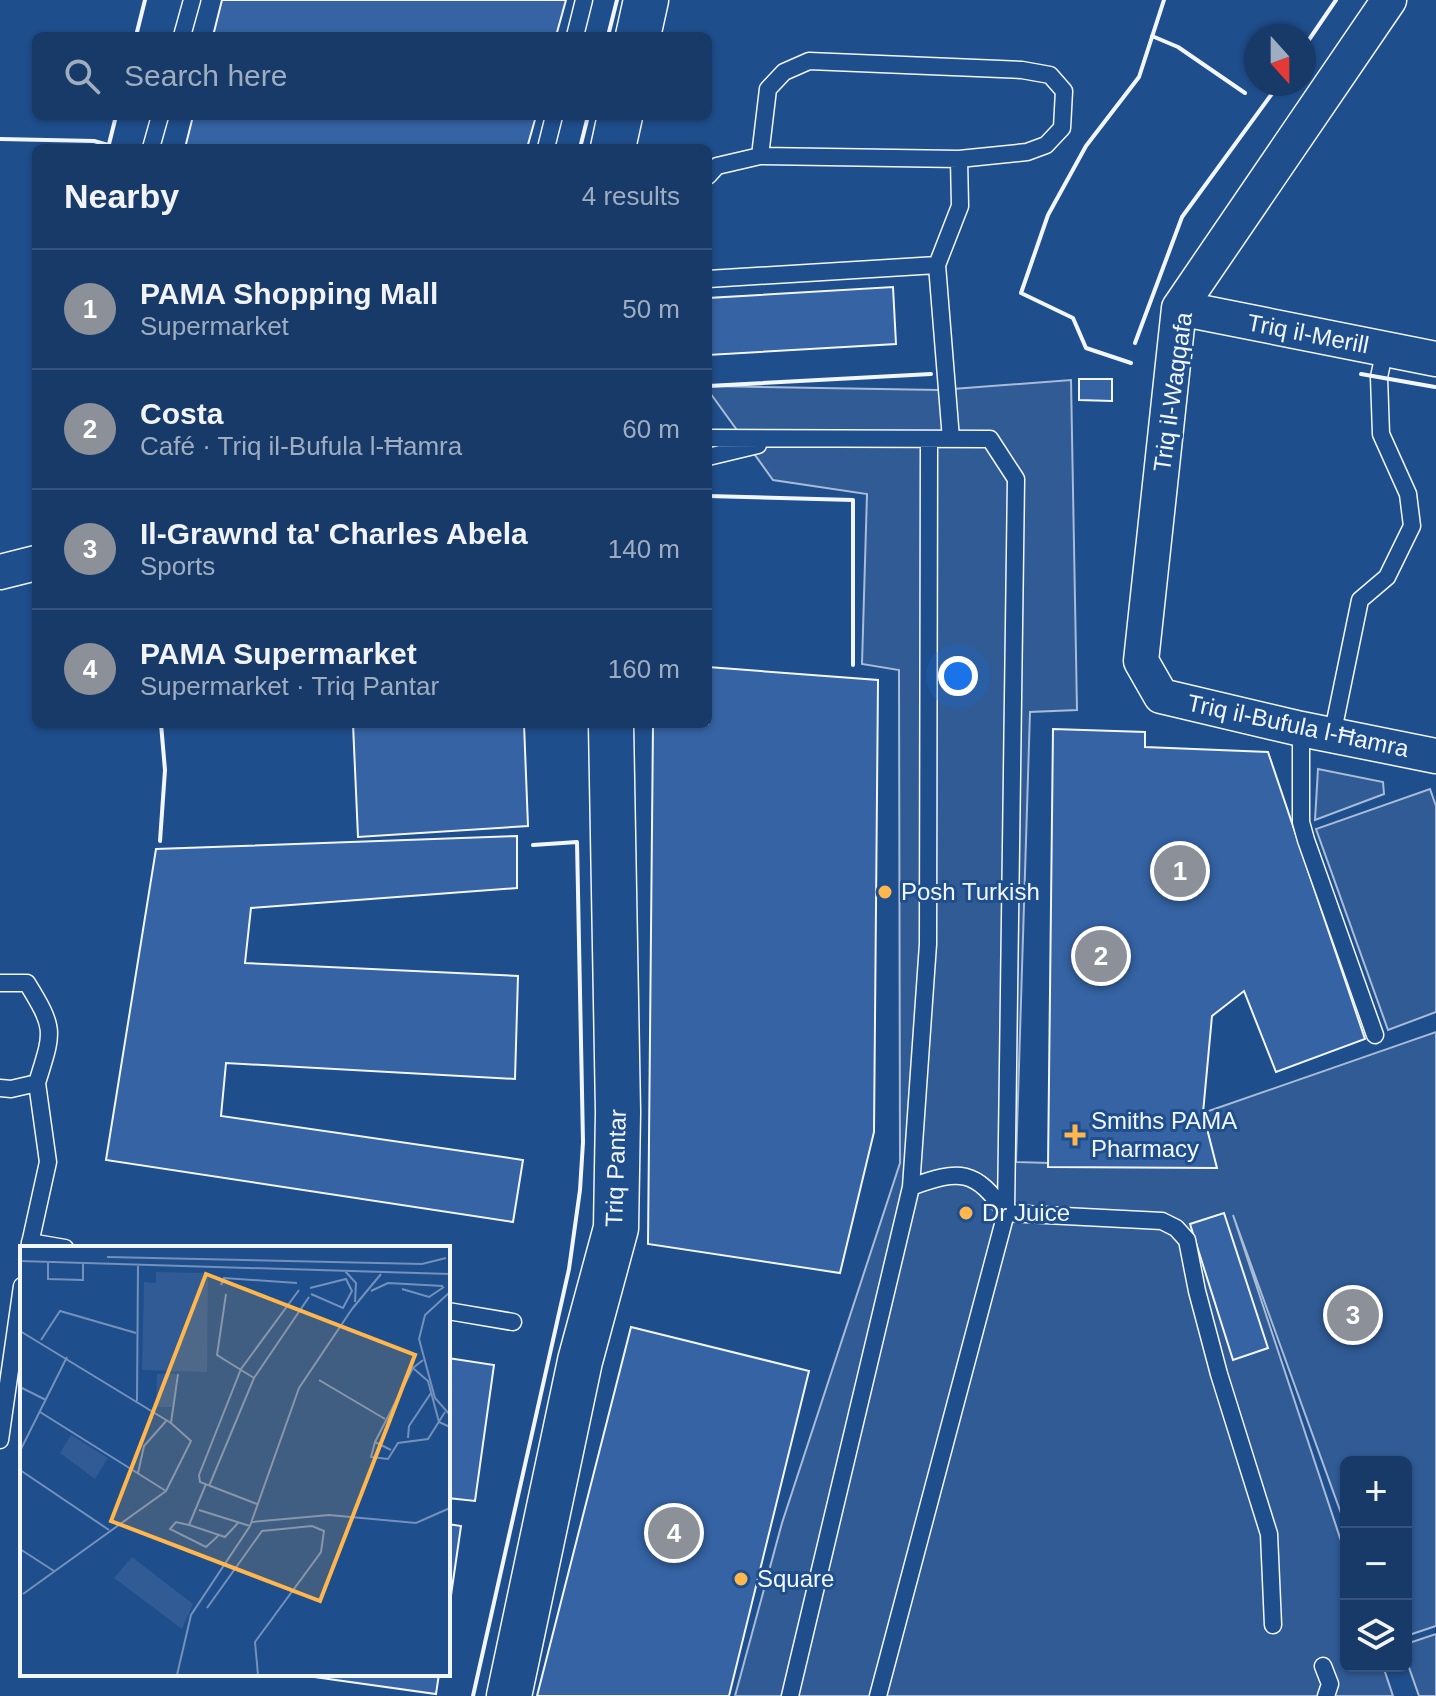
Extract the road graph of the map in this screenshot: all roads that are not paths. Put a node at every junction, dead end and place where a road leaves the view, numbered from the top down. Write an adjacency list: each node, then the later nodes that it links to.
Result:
1 (192, 0): 5 (lane)
2 (584, 0): 6 (lane)
3 (646, 0): 7 (main road)
4 (1389, 0): 19 (street, Triq il-Waqqafa)
5 (183, 32)
6 (576, 32)
7 (639, 32)
8 (159, 120): 11 (lane)
9 (553, 120): 12 (lane)
10 (619, 120): 13 (main road)
11 (152, 144)
12 (547, 144)
13 (614, 144)
14 (760, 156): 15 (lane); 15 (lane); 16 (lane)
15 (959, 159): 17 (lane)
16 (712, 172)
17 (937, 265): 18 (lane); 25 (lane)
18 (712, 279)
19 (1179, 308): 20 (street, Triq il-Merill); 29 (street, Triq il-Waqqafa)
20 (1385, 349): 21 (street, Triq il-Merill); 31 (lane)
21 (1436, 359)
22 (712, 438): 23 (lane)
23 (783, 439): 24 (lane); 26 (lane)
24 (929, 439): 25 (lane); 37 (lane)
25 (951, 439): 38 (lane)
26 (712, 456)
27 (32, 564): 28 (street)
28 (0, 572)
29 (1161, 696): 31 (street, Triq il-Bufula l-Ħamra)
30 (611, 728): 46 (main road, Triq Pantar)
31 (1316, 732): 32 (street, Triq il-Bufula l-Ħamra); 34 (lane)
32 (1436, 756)
33 (0, 983): 35 (lane)
34 (1375, 1035)
35 (37, 1083): 36 (lane); 39 (lane)
36 (0, 1088)
37 (911, 1187): 38 (lane); 47 (lane)
38 (1006, 1213): 44 (lane); 48 (lane)
39 (29, 1245)
40 (20, 1300): 43 (lane)
41 (450, 1311): 42 (lane)
42 (513, 1322)
43 (0, 1440)
44 (1273, 1625)
45 (1323, 1666): 49 (lane)
46 (509, 1696)
47 (790, 1696)
48 (878, 1696)
49 (1326, 1696)

